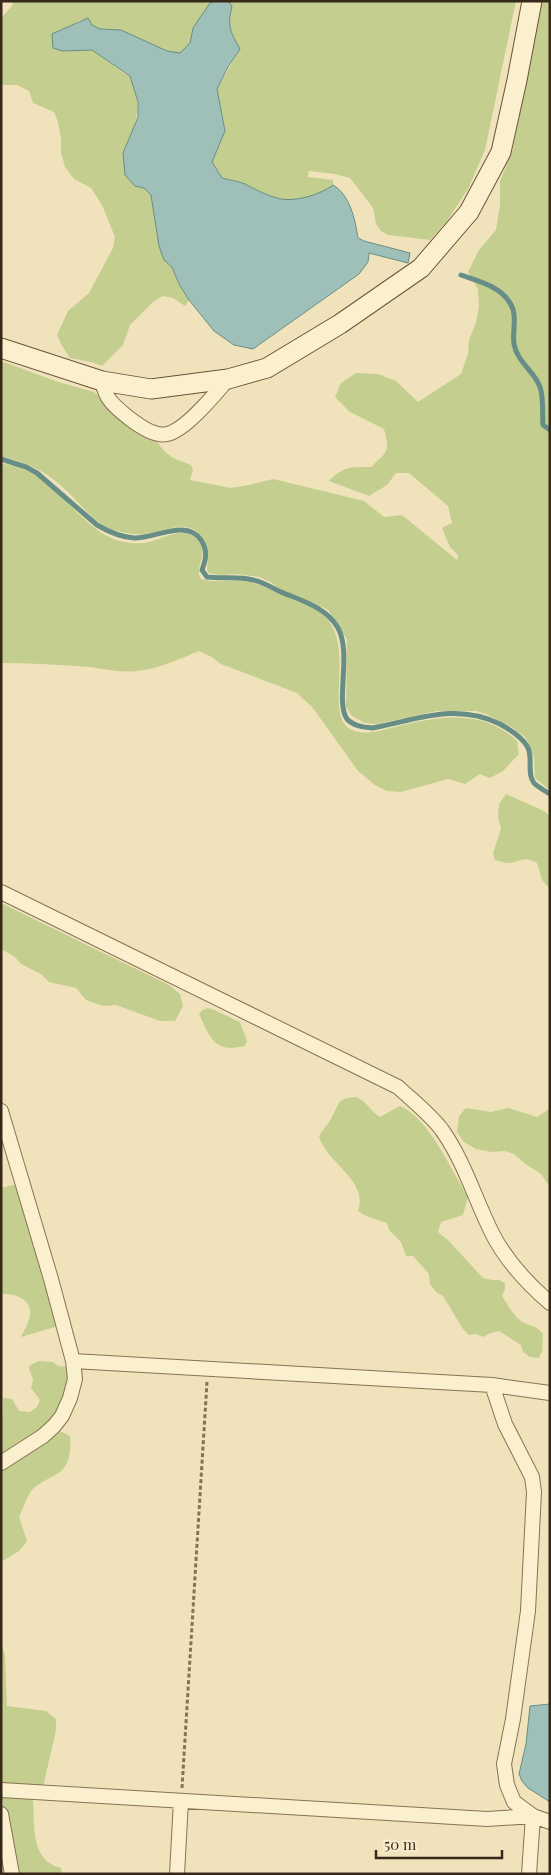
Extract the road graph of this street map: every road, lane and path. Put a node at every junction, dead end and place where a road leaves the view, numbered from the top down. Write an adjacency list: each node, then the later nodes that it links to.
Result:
1 (532, 1): 3 (main road)
2 (1, 348): 4 (main road)
3 (228, 379): 4 (main road); 4 (street)
4 (102, 381)
5 (1, 892): 7 (street)
6 (1, 1111): 8 (street)
7 (550, 1303)
8 (73, 1360): 9 (street); 12 (street)
9 (208, 1369): 10 (street); 14 (path)
10 (492, 1384): 11 (street); 16 (street)
11 (550, 1393)
12 (1, 1463)
13 (1, 1790): 14 (street)
14 (181, 1801): 16 (street); 19 (street)
15 (1, 1814): 18 (street)
16 (533, 1816): 17 (street); 20 (street)
17 (550, 1822)
18 (12, 1874)
19 (177, 1874)
20 (529, 1874)

